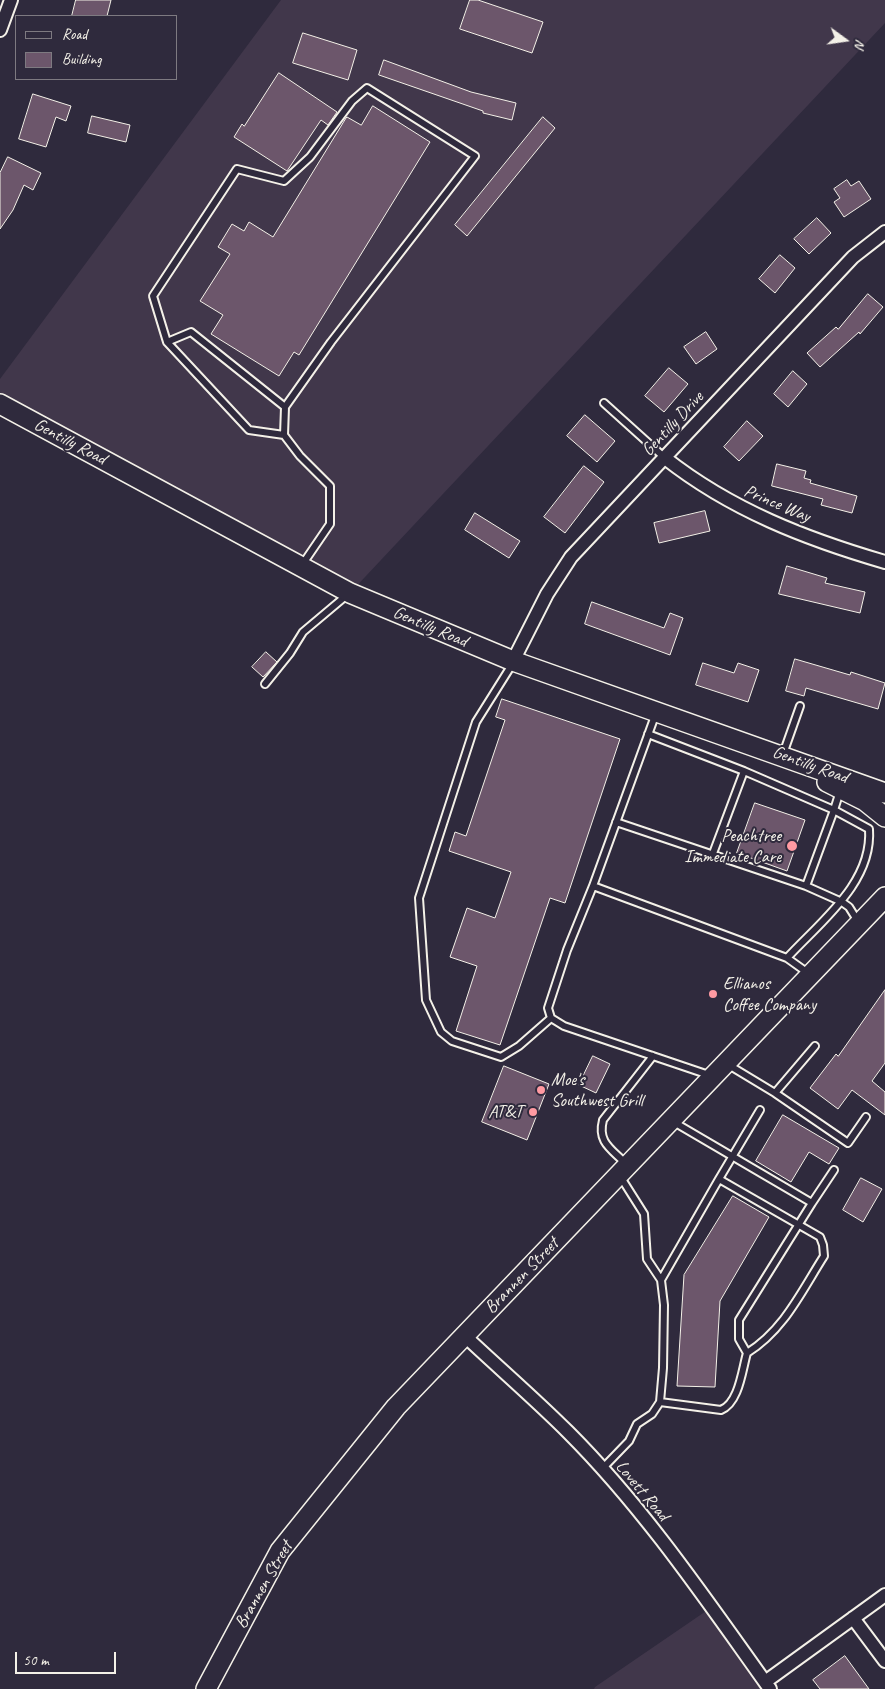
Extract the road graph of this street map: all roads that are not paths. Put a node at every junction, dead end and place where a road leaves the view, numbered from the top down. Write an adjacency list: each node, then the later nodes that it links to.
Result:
1 (11, 0): 2 (street)
2 (0, 30)
3 (885, 232): 9 (street, Gentilly Drive)
4 (167, 342): 7 (lane); 7 (lane); 8 (lane)
5 (604, 402): 9 (lane)
6 (0, 404): 11 (street, Gentilly Road)
7 (285, 407): 8 (lane)
8 (284, 434): 11 (lane)
9 (665, 458): 10 (street, Prince Way); 13 (street, Gentilly Drive)
10 (885, 562)
11 (301, 566): 12 (street, Gentilly Road)
12 (350, 593): 13 (street, Gentilly Road); 14 (lane)
13 (513, 662): 16 (street, Gentilly Road); 35 (lane)
14 (265, 684)
15 (800, 706): 19 (lane)
16 (657, 711): 17 (lane); 18 (street, Gentilly Road)
17 (648, 734): 20 (lane); 25 (lane)
18 (738, 740): 19 (street, Gentilly Road); 21 (street)
19 (782, 755): 22 (street, Gentilly Road)
20 (744, 771): 23 (lane); 26 (lane)
21 (841, 789): 23 (lane); 24 (street)
22 (885, 793)
23 (834, 810): 29 (lane); 31 (lane)
24 (885, 817)
25 (616, 822): 26 (lane); 28 (lane)
26 (712, 856): 29 (lane)
27 (885, 883): 32 (street)
28 (593, 886): 33 (lane); 35 (lane)
29 (806, 886): 31 (lane)
30 (885, 897): 32 (street, Brannen Street)
31 (842, 902): 32 (lane); 33 (lane)
32 (859, 924): 34 (street, Brannen Street)
33 (787, 958): 34 (lane)
34 (810, 976): 38 (street, Brannen Street)
35 (551, 1018): 37 (lane)
36 (815, 1046): 39 (lane)
37 (653, 1056): 38 (lane); 44 (lane)
38 (719, 1070): 39 (lane); 42 (street, Brannen Street)
39 (775, 1093): 41 (lane)
40 (760, 1110): 43 (lane)
41 (866, 1117)
42 (671, 1121): 43 (lane); 44 (street, Brannen Street)
43 (731, 1156): 46 (lane); 47 (lane)
44 (624, 1170): 49 (lane); 50 (street, Brannen Street)
45 (834, 1170): 47 (lane)
46 (719, 1179): 48 (lane); 49 (lane)
47 (812, 1203): 48 (lane)
48 (799, 1223): 51 (lane); 51 (lane)
49 (661, 1280): 52 (lane)
50 (465, 1336): 53 (street, Lovett Road); 58 (street, Brannen Street)
51 (747, 1353): 52 (lane)
52 (660, 1402): 53 (lane)
53 (601, 1470): 57 (street, Lovett Road)
54 (885, 1595): 55 (street)
55 (853, 1618): 56 (street); 57 (street)
56 (885, 1661)
57 (768, 1686)
58 (206, 1689)

